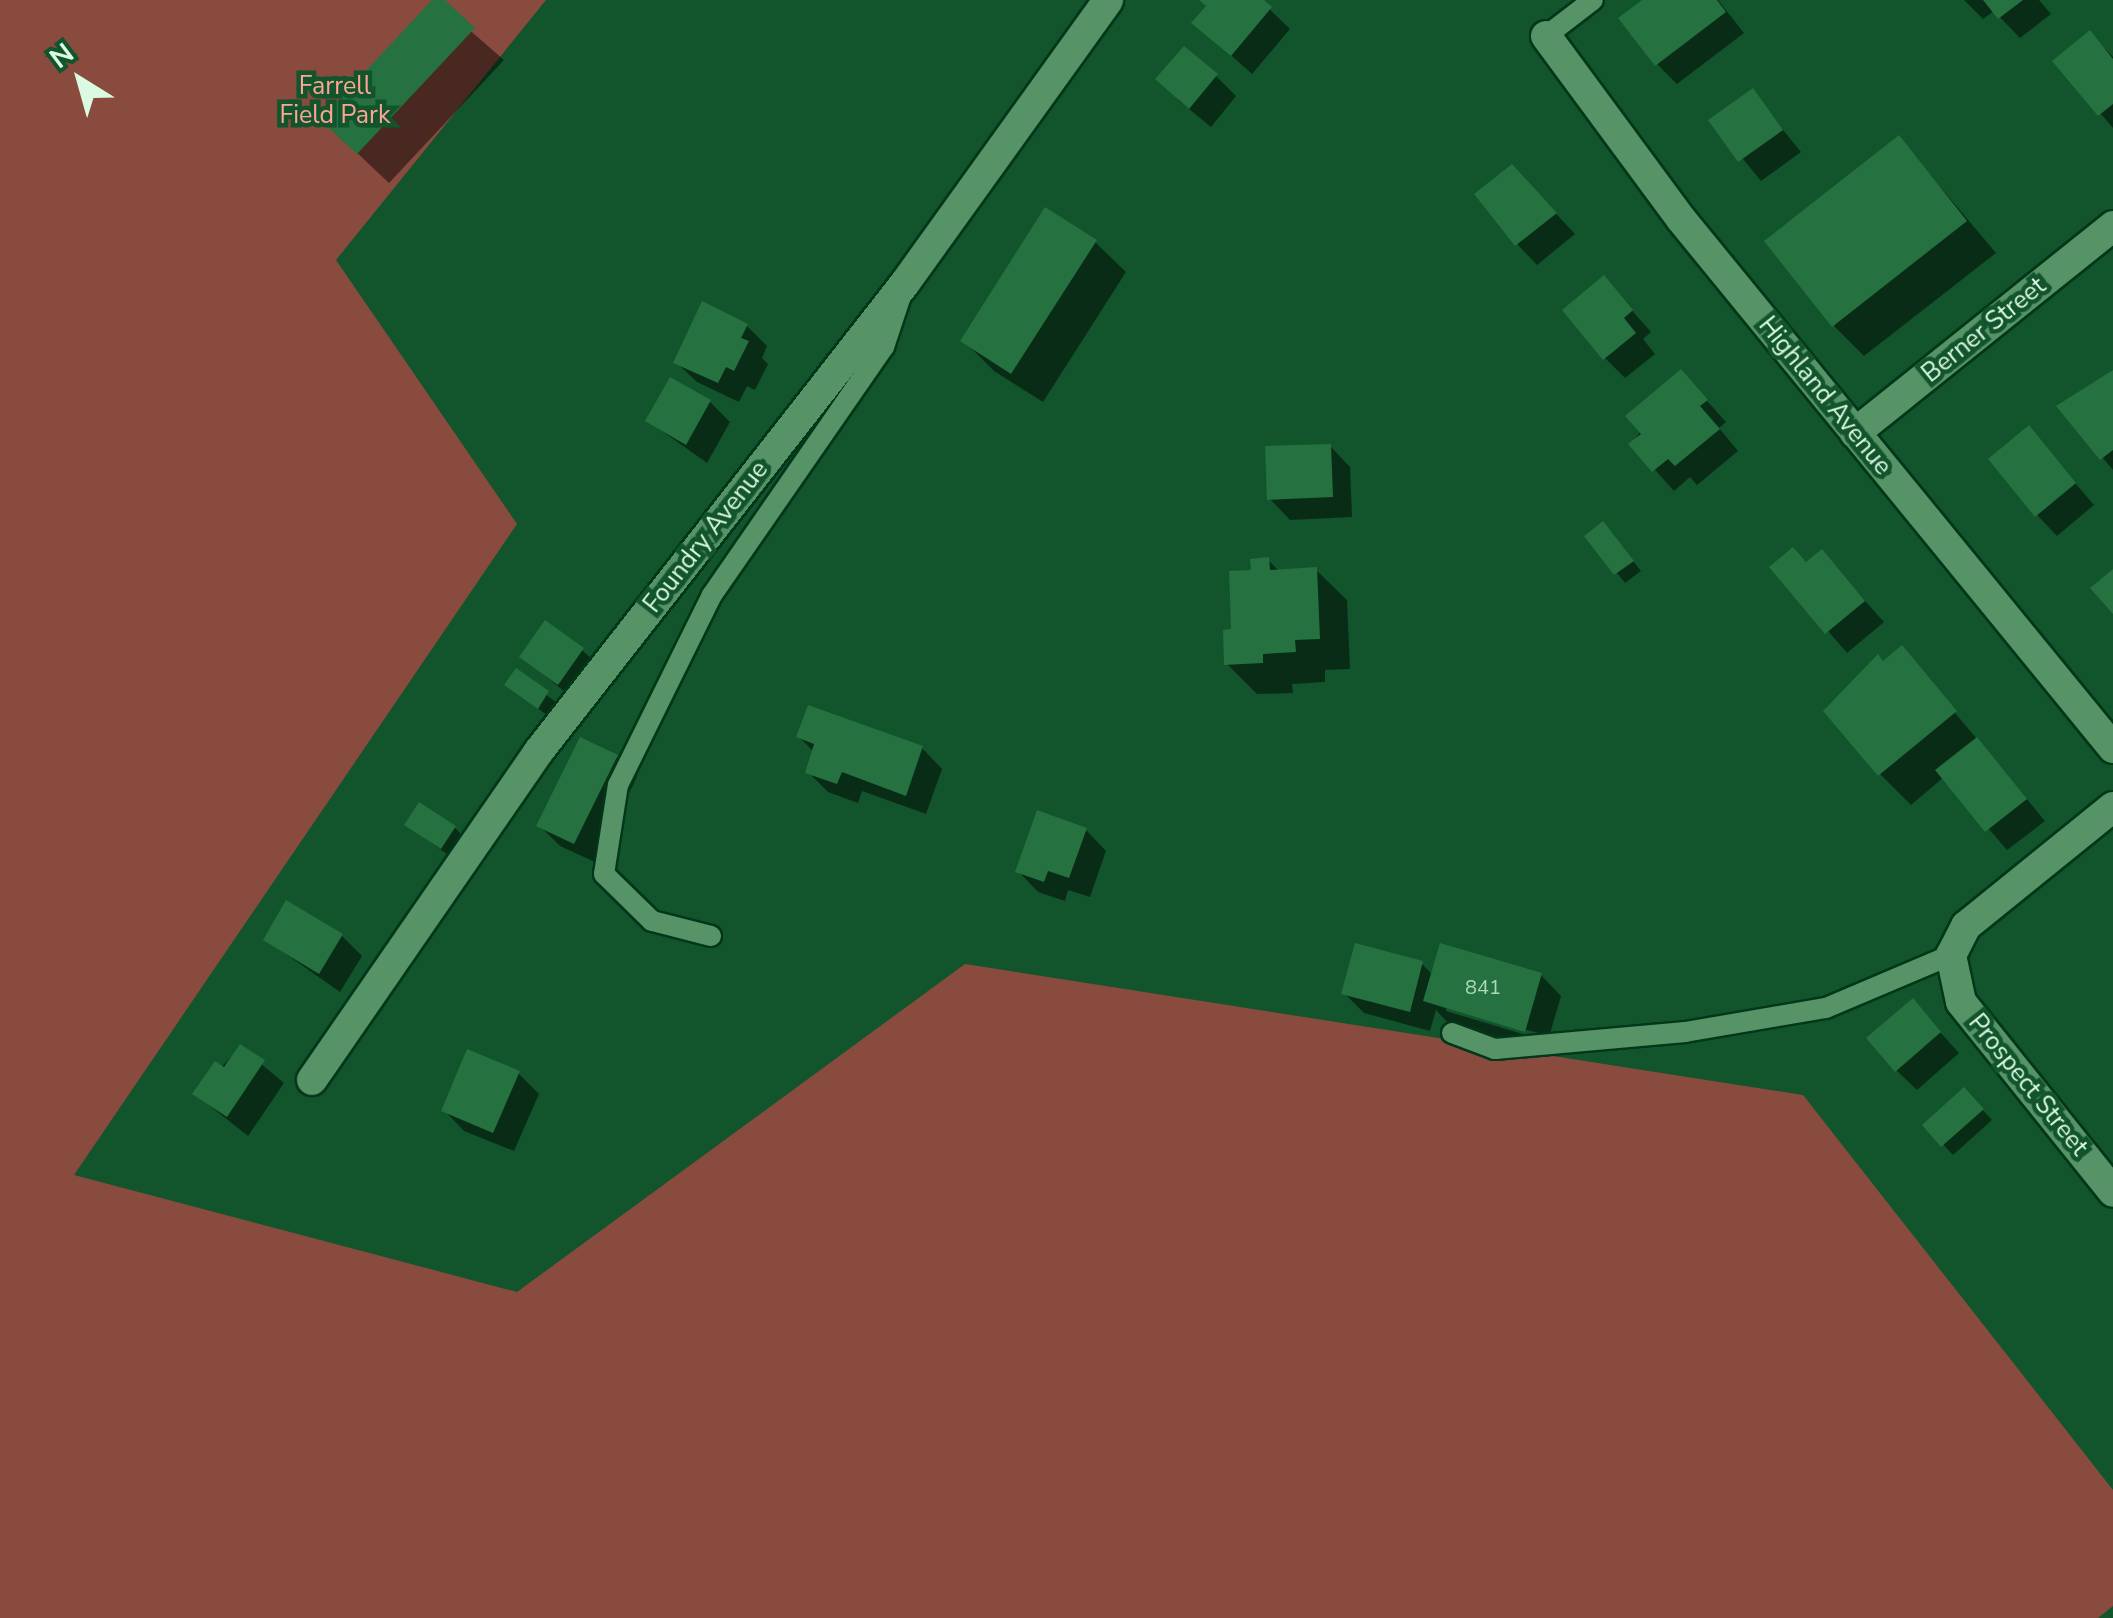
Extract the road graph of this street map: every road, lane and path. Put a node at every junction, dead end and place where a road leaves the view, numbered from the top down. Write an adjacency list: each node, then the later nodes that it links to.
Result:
1 (1108, 0): 5 (street, Foundry Avenue)
2 (1592, 0): 3 (lane)
3 (1546, 36): 6 (street, Highland Avenue)
4 (2113, 226): 6 (street, Berner Street)
5 (905, 283): 9 (lane); 12 (street, Foundry Avenue)
6 (1854, 433): 7 (street, Highland Avenue)
7 (2113, 748)
8 (2113, 807): 10 (street)
9 (711, 936)
10 (1951, 955): 11 (lane); 13 (street, Prospect Street)
11 (1452, 1033)
12 (312, 1080)
13 (2113, 1192)

